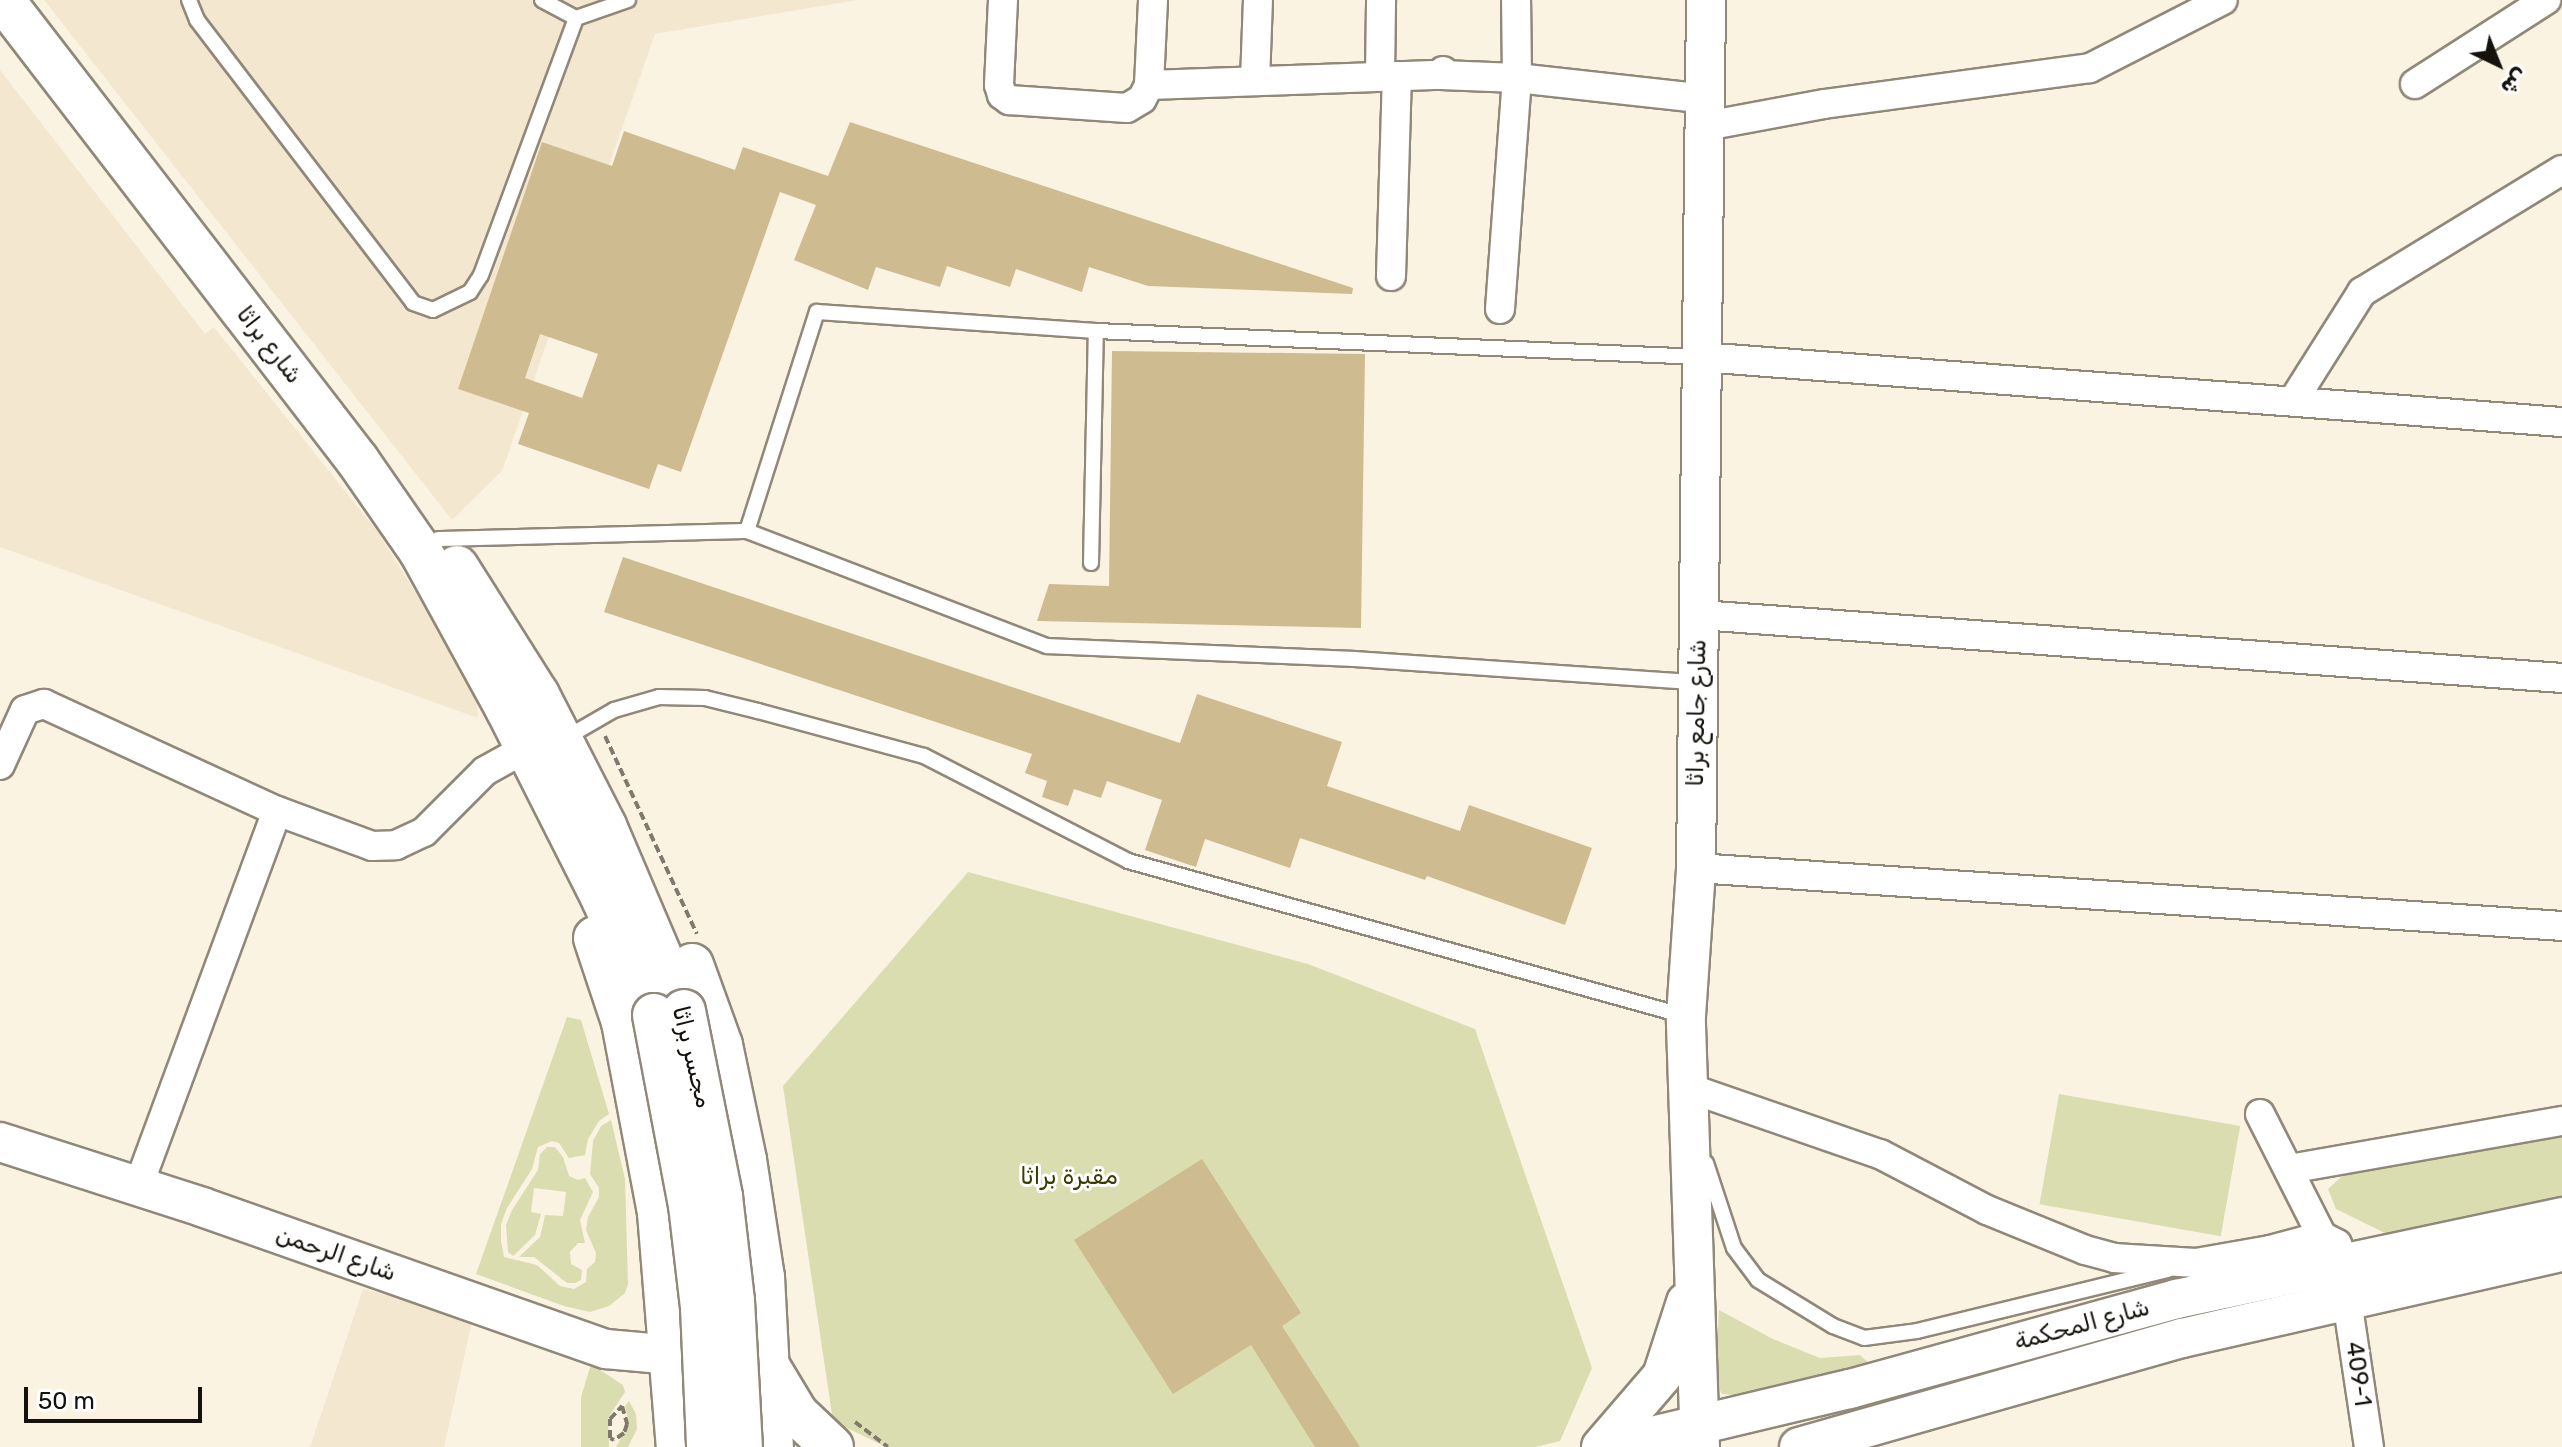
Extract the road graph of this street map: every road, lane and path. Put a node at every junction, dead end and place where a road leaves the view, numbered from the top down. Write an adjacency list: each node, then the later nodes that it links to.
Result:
1 (3, 0): 32 (main road, شارع براثا)
2 (31, 0): 29 (main road, شارع براثا)
3 (189, 0): 14 (lane)
4 (542, 0): 14 (lane)
5 (627, 0): 14 (lane)
6 (1003, 0): 19 (street)
7 (1153, 0): 19 (street)
8 (1258, 0): 17 (street)
9 (1381, 0): 15 (street)
10 (1516, 0): 16 (street)
11 (1706, 0): 20 (street, شارع جامع براثا)
12 (2223, 0): 20 (street)
13 (2546, 0): 18 (street)
14 (576, 18)
15 (1389, 76): 16 (street); 17 (street); 22 (street)
16 (1517, 78): 20 (street); 23 (street)
17 (1255, 81): 19 (street)
18 (2415, 84)
19 (1149, 85)
20 (1706, 113): 25 (street, شارع جامع براثا)
21 (2562, 170): 26 (street)
22 (1391, 276)
23 (1500, 309)
24 (1096, 331): 25 (lane); 28 (lane); 30 (lane)
25 (1701, 357): 26 (street); 31 (street, شارع جامع براثا)
26 (2293, 401): 27 (street)
27 (2562, 422)
28 (747, 531): 29 (lane); 34 (lane)
29 (438, 539): 32 (main road, شارع براثا)
30 (1091, 563)
31 (1700, 615): 33 (street); 34 (street, شارع جامع براثا)
32 (486, 637): 35 (main road, شارع براثا); 36 (main road); 37 (main road)
33 (2562, 678)
34 (1696, 682): 40 (street, شارع جامع براثا)
35 (522, 702): 42 (main road, مجسر براثا)
36 (576, 732): 43 (lane); 56 (main road)
37 (514, 755): 39 (street); 57 (main road)
38 (0, 765): 39 (street)
39 (277, 811): 49 (street)
40 (1696, 868): 41 (street); 43 (street, شارع جامع براثا)
41 (2562, 926)
42 (669, 1013): 64 (main road, مجسر براثا, bridge); 65 (main road, مجسر براثا, bridge)
43 (1686, 1016): 44 (street, شارع جامع براثا)
44 (1686, 1087): 53 (street); 53 (lane); 54 (street, شارع جامع براثا)
45 (2260, 1114): 48 (street)
46 (2562, 1121): 48 (street)
47 (0, 1142): 49 (street, شارع الرحمن)
48 (2289, 1169): 51 (street)
49 (138, 1186): 57 (street, شارع الرحمن)
50 (2562, 1217): 55 (street, شارع المحكمة)
51 (2322, 1236): 53 (street); 55 (street)
52 (2562, 1252): 55 (street, شارع المحكمة)
53 (2196, 1263)
54 (1694, 1268): 58 (street, شارع جامع براثا); 68 (street)
55 (2346, 1283): 58 (street, شارع المحكمة); 59 (street, شارع المحكمة); 70 (street, 409-1)
56 (769, 1361): 57 (main road); 66 (main road); 67 (main road)
57 (674, 1373): 62 (main road); 63 (main road)
58 (1701, 1436): 68 (street, شارع المحكمة)
59 (1866, 1437): 69 (street, شارع المحكمة)
60 (616, 1440): 60 (path); 61 (path)
61 (612, 1447)
62 (657, 1447)
63 (678, 1447)
64 (708, 1447)
65 (741, 1447)
66 (772, 1447)
67 (832, 1447)
68 (1604, 1447)
69 (1799, 1447)
70 (2369, 1447)

